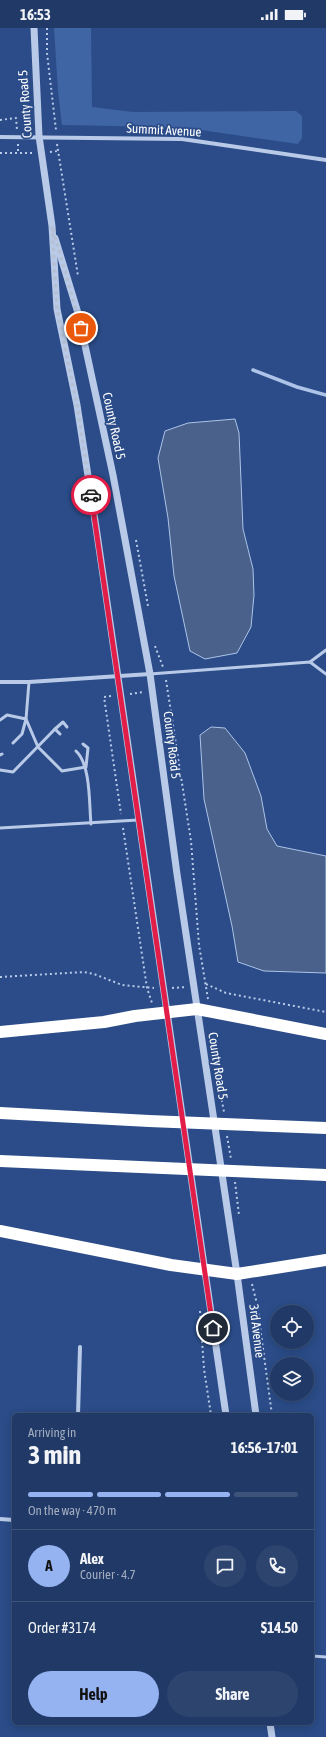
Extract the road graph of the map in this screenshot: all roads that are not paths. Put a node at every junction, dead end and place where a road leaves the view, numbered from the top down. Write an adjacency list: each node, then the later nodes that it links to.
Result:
1 (34, 28): 2 (street, County Road 5)
2 (39, 136): 3 (street, Summit Avenue); 4 (street, Summit Avenue); 5 (street, County Road 5)
3 (0, 137)
4 (326, 160)
5 (52, 226): 8 (street, County Road 5); 10 (street, County Road 5)
6 (326, 650): 7 (lane)
7 (310, 662): 8 (lane); 9 (lane)
8 (150, 674): 10 (street); 27 (street, County Road 5)
9 (326, 674)
10 (118, 677): 12 (street); 24 (street, County Road 5)
11 (0, 682): 12 (street)
12 (29, 682): 13 (lane)
13 (26, 719): 14 (lane); 18 (lane); 20 (lane)
14 (0, 720)
15 (67, 727): 16 (lane)
16 (55, 729): 17 (lane); 20 (lane)
17 (60, 734)
18 (13, 744)
19 (83, 744): 22 (lane)
20 (38, 747): 22 (lane); 23 (lane)
21 (76, 751): 22 (lane)
22 (86, 767): 25 (lane)
23 (0, 770)
24 (138, 820): 25 (lane); 28 (street, County Road 5)
25 (91, 824): 26 (lane)
26 (0, 828)
27 (197, 1009): 28 (highway); 30 (highway); 38 (street, County Road 5)
28 (167, 1013): 29 (highway); 37 (street, County Road 5)
29 (0, 1032)
30 (326, 1034)
31 (0, 1113): 32 (highway)
32 (326, 1128)
33 (0, 1161): 34 (highway)
34 (326, 1175)
35 (0, 1231): 37 (highway)
36 (326, 1260): 38 (highway)
37 (205, 1270): 38 (highway); 41 (street)
38 (237, 1274): 42 (street, 3rd Avenue)
39 (80, 1347): 40 (street)
40 (78, 1413)
41 (226, 1413)
42 (256, 1413)
43 (0, 1519): 44 (street)
44 (12, 1520)
45 (314, 1656): 46 (lane)
46 (326, 1657)
47 (270, 1725): 48 (street)
48 (272, 1737)

